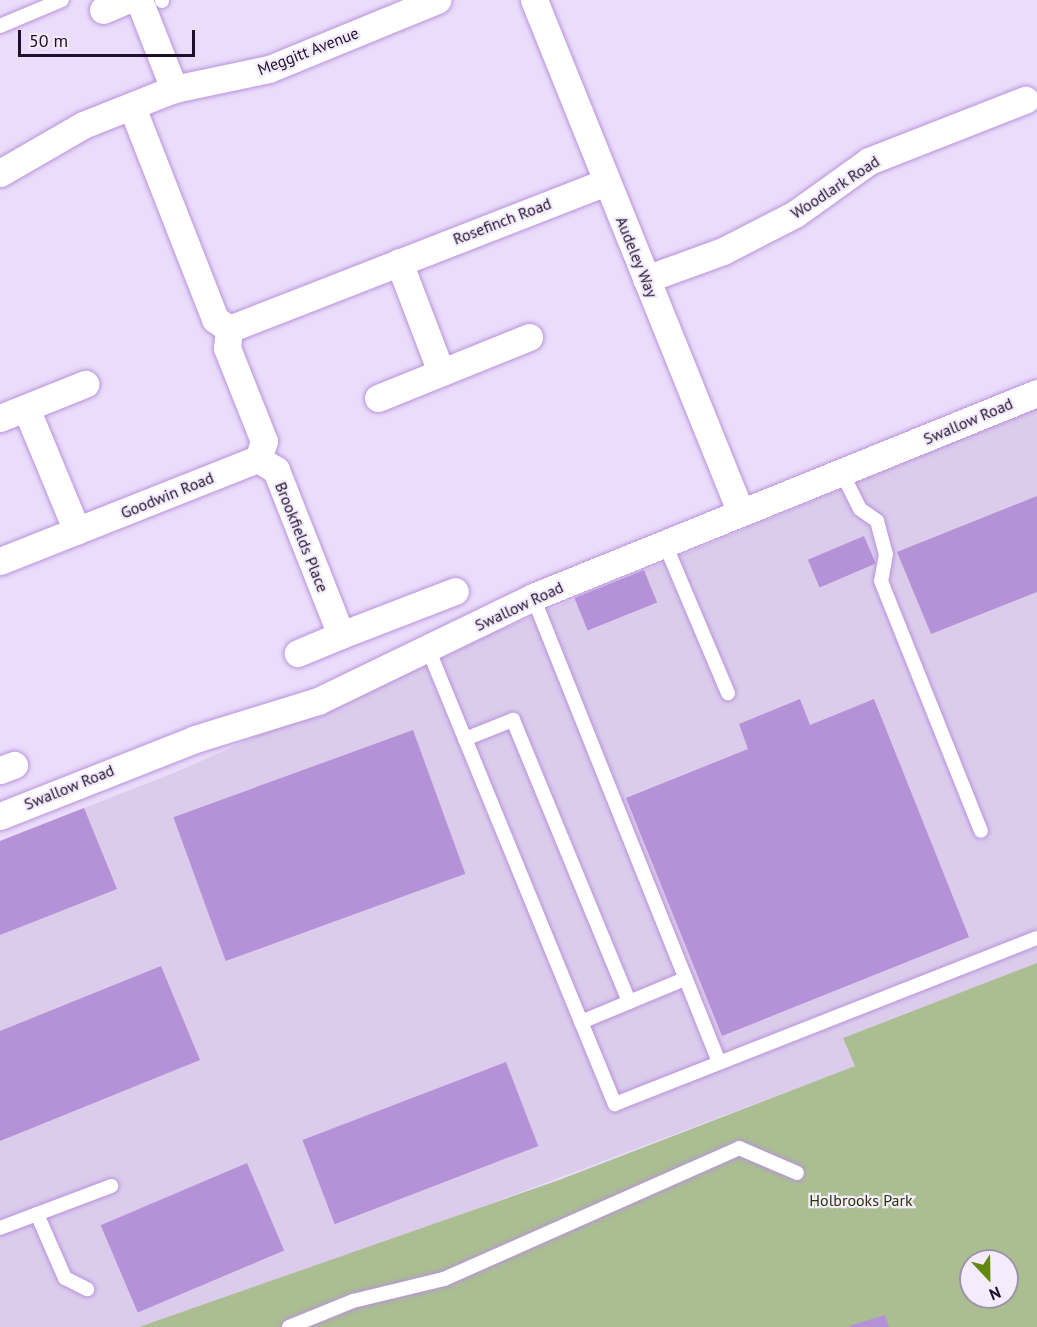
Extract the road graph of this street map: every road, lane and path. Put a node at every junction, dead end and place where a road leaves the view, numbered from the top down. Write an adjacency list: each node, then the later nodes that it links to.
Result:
1 (62, 0): 5 (lane)
2 (139, 0): 6 (street)
3 (437, 0): 6 (street, Meggitt Avenue)
4 (534, 0): 10 (street, Audeley Way)
5 (0, 26)
6 (174, 89): 8 (street, Meggitt Avenue)
7 (1025, 100): 12 (street, Woodlark Road)
8 (132, 107): 9 (street, Meggitt Avenue); 13 (street)
9 (0, 173)
10 (606, 182): 11 (street, Rosefinch Road); 12 (street, Audeley Way)
11 (399, 262): 13 (street, Rosefinch Road); 15 (street)
12 (646, 279): 23 (street, Audeley Way)
13 (229, 329): 21 (street)
14 (529, 337): 15 (street)
15 (441, 372): 18 (street)
16 (85, 384): 19 (street)
17 (1037, 393): 22 (street, Swallow Road)
18 (378, 398)
19 (26, 408): 20 (street); 24 (street)
20 (0, 418)
21 (258, 459): 24 (street, Goodwin Road); 29 (street, Brookfields Place)
22 (842, 473): 23 (street, Swallow Road); 35 (lane)
23 (741, 513): 25 (street, Swallow Road)
24 (77, 531): 26 (street, Goodwin Road)
25 (665, 544): 28 (street, Swallow Road); 32 (lane)
26 (0, 561)
27 (454, 591): 29 (street)
28 (533, 597): 30 (street, Swallow Road); 37 (lane)
29 (341, 635): 31 (street)
30 (429, 651): 33 (lane); 34 (street, Swallow Road)
31 (298, 653)
32 (728, 693)
33 (465, 739): 38 (lane); 39 (lane)
34 (0, 816)
35 (981, 831)
36 (1037, 939): 40 (lane)
37 (685, 979): 38 (lane); 40 (lane)
38 (629, 1002): 39 (lane)
39 (581, 1022): 40 (lane)
40 (719, 1062)
41 (797, 1173): 46 (lane)
42 (111, 1186): 43 (lane)
43 (36, 1214): 44 (lane); 45 (lane)
44 (0, 1228)
45 (87, 1289)
46 (289, 1327)

